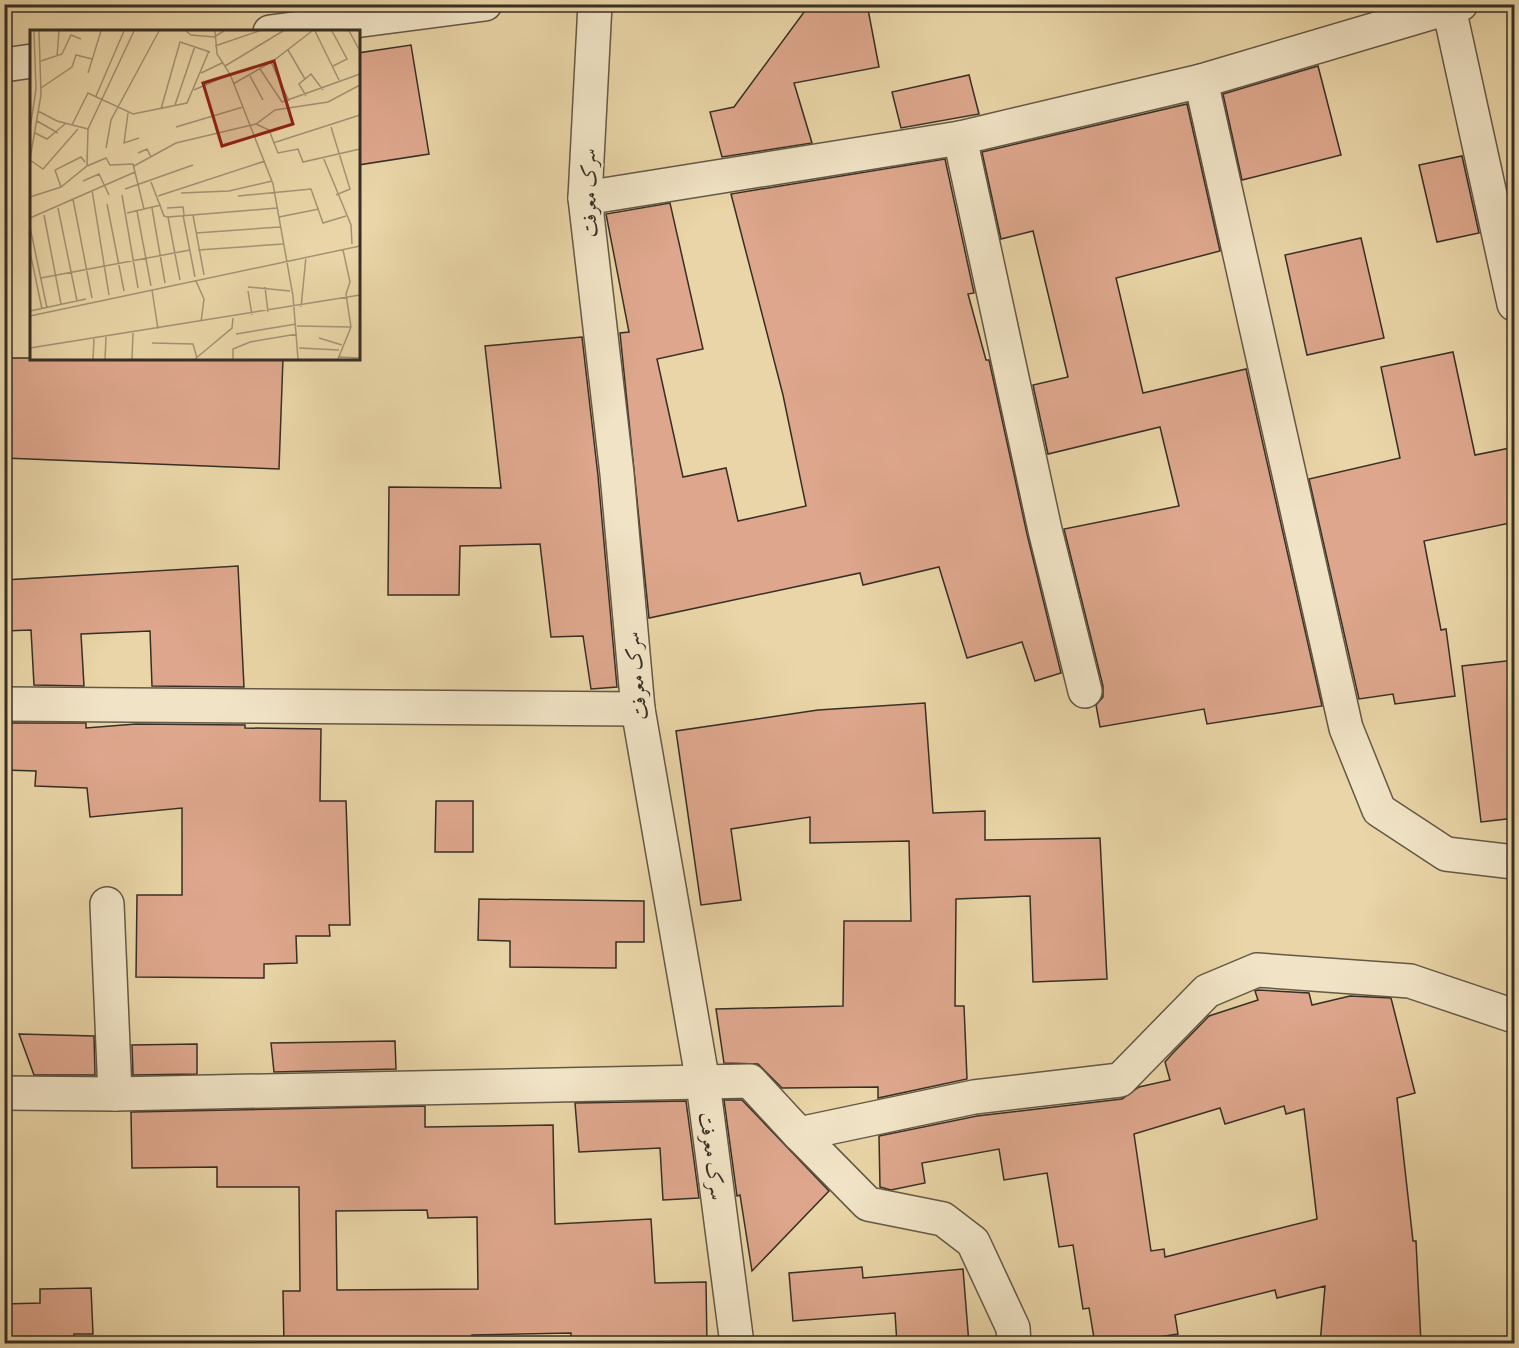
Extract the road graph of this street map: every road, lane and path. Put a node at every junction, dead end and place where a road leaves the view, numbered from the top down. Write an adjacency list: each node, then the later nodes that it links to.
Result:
1 (485, 4): 4 (street)
2 (595, 4): 9 (street, سرک معرفت)
3 (1455, 6): 7 (street); 10 (street)
4 (285, 30)
5 (30, 62): 6 (street)
6 (4, 65)
7 (1201, 81): 8 (street); 14 (street)
8 (960, 138): 9 (street); 11 (street)
9 (585, 198): 13 (street, سرک معرفت)
10 (1515, 304)
11 (1085, 691)
12 (4, 704): 13 (street)
13 (638, 709): 17 (street, سرک معرفت)
14 (1515, 862)
15 (107, 904): 19 (street)
16 (1515, 1016): 20 (street)
17 (702, 1083): 19 (street); 20 (street); 21 (street, سرک معرفت)
18 (4, 1093): 19 (street)
19 (115, 1094)
20 (799, 1134): 22 (street)
21 (737, 1344)
22 (1014, 1344)

